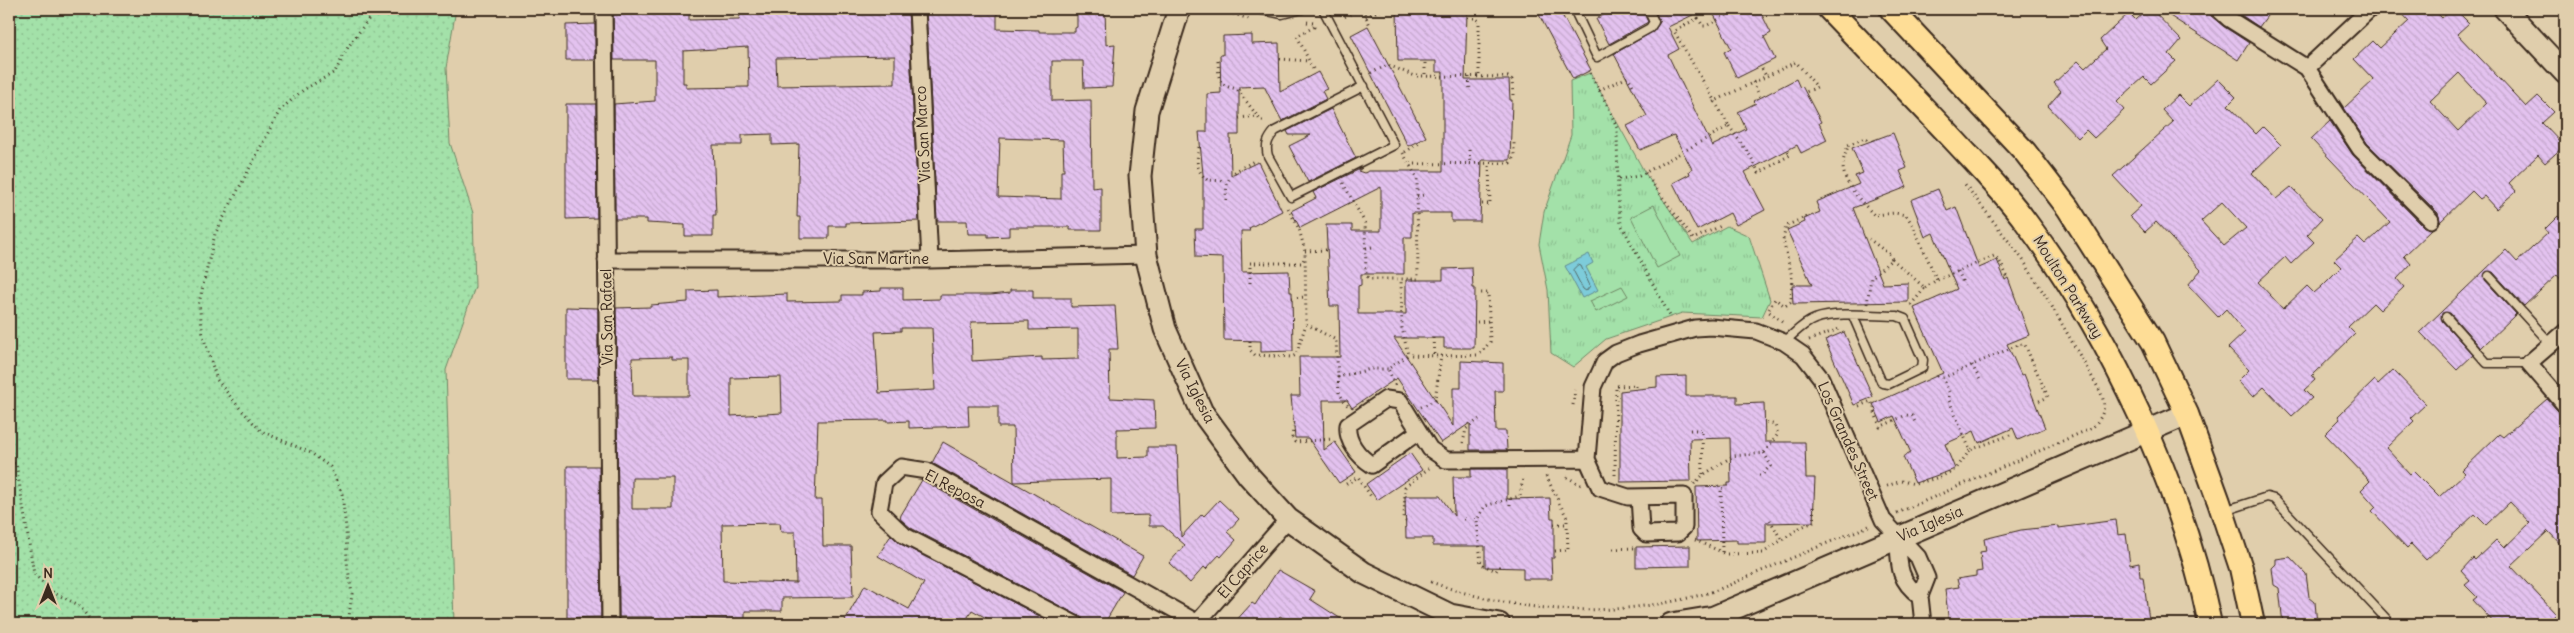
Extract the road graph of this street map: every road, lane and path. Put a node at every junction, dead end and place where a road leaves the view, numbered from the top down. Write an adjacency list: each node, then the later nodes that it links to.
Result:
1 (376, 9): 185 (path)
2 (604, 9): 91 (street, Via San Rafael)
3 (917, 9): 92 (street, Via San Marco)
4 (1179, 9): 88 (street, Via Iglesia)
5 (1219, 9): 26 (path)
6 (1258, 9): 7 (lane)
7 (1302, 9)
8 (1323, 9): 43 (lane)
9 (1342, 9): 10 (path)
10 (1361, 9): 22 (path)
11 (1382, 9): 22 (path)
12 (1648, 9): 20 (lane)
13 (1693, 9): 24 (path)
14 (1738, 9): 25 (path)
15 (1803, 9): 21 (path)
16 (1891, 9): 131 (main road)
17 (2218, 9): 34 (street)
18 (2370, 9): 34 (street)
19 (2505, 9): 38 (street)
20 (1577, 10)
21 (1822, 14): 140 (main road, Moulton Parkway)
22 (1366, 17): 28 (path)
23 (1468, 18): 42 (path)
24 (1698, 18): 25 (path); 52 (path)
25 (1714, 22): 29 (path)
26 (1258, 23)
27 (1302, 23): 32 (path)
28 (1370, 25)
29 (1718, 25)
30 (1280, 59): 32 (path)
31 (1218, 61): 53 (path)
32 (1309, 61): 35 (path)
33 (1425, 63): 39 (path)
34 (2307, 68): 81 (street)
35 (1313, 69)
36 (1762, 69): 41 (path)
37 (1590, 73): 47 (path)
38 (2565, 73)
39 (1425, 76): 40 (path); 43 (path)
40 (1469, 76): 42 (path); 48 (path)
41 (1766, 76): 44 (path); 49 (path)
42 (1479, 77): 50 (path)
43 (1359, 78): 45 (lane)
44 (1753, 82): 51 (path); 52 (path)
45 (1364, 86): 69 (lane); 74 (lane)
46 (1634, 87): 47 (path)
47 (1599, 90): 72 (path)
48 (1470, 91)
49 (1806, 92)
50 (1513, 95)
51 (1760, 97)
52 (1713, 102): 57 (path)
53 (1257, 116): 54 (path); 56 (path)
54 (1239, 118)
55 (1272, 118): 56 (path)
56 (1266, 122): 58 (path)
57 (1729, 126): 63 (path); 70 (path)
58 (1260, 129)
59 (1866, 140): 97 (path)
60 (1511, 143): 68 (path)
61 (1199, 147): 73 (path)
62 (1469, 150): 67 (path)
63 (1788, 151)
64 (1403, 153): 66 (path)
65 (1255, 156): 73 (path)
66 (1410, 164): 67 (path); 76 (path)
67 (1470, 164): 68 (path)
68 (1489, 164): 78 (path)
69 (1337, 173): 74 (lane); 85 (path)
70 (1645, 173): 72 (path); 82 (path)
71 (1959, 177): 169 (path)
72 (1619, 178): 108 (path)
73 (1226, 181): 77 (path)
74 (1288, 192): 87 (path)
75 (1424, 195): 76 (path)
76 (1417, 196): 80 (path)
77 (1226, 200)
78 (1482, 204)
79 (1424, 210): 80 (path)
80 (1418, 212): 96 (path)
81 (2431, 220)
82 (1723, 224)
83 (1869, 239): 90 (path)
84 (1372, 247): 85 (path)
85 (1366, 248): 96 (path)
86 (1326, 250): 87 (path)
87 (1305, 251): 89 (path)
88 (1146, 255): 92 (street, Via San Martine); 165 (street, Via Iglesia)
89 (1305, 257): 98 (path); 102 (path)
90 (1892, 259): 100 (path); 105 (path)
91 (606, 260): 92 (street, Via San Martine); 186 (street, Via San Rafael)
92 (930, 260)
93 (1958, 271): 95 (path); 97 (path); 99 (path)
94 (2488, 276): 116 (lane)
95 (2008, 278)
96 (1401, 279): 117 (path)
97 (1937, 280): 100 (path)
98 (1250, 283)
99 (1964, 285)
100 (1925, 288): 106 (path)
101 (1479, 293): 109 (path)
102 (1305, 297): 103 (path); 111 (path)
103 (1292, 298)
104 (1853, 316): 105 (lane); 106 (lane); 115 (lane)
105 (1866, 316): 106 (lane)
106 (1902, 316)
107 (2446, 317): 120 (lane)
108 (1671, 319)
109 (1489, 321): 110 (path); 119 (path)
110 (1477, 322)
111 (1306, 324): 114 (path); 123 (path)
112 (2565, 332): 116 (street)
113 (1433, 338): 118 (path)
114 (1250, 341)
115 (1784, 342): 145 (street, Los Grandes Street); 169 (street, Los Grandes Street)
116 (2551, 344): 120 (street)
117 (1408, 355): 118 (path); 122 (path)
118 (1434, 356): 119 (path)
119 (1441, 356): 132 (path)
120 (2529, 364): 128 (street)
121 (1972, 365): 124 (path); 127 (path); 143 (path)
122 (1388, 369): 123 (path); 126 (path)
123 (1338, 377): 130 (path)
124 (1980, 380)
125 (1636, 389): 157 (path)
126 (1398, 401): 132 (street); 139 (street)
127 (2037, 402)
128 (2565, 405)
129 (1859, 406): 136 (path)
130 (1345, 413)
131 (2187, 414): 140 (street, Via Iglesia); 164 (main road)
132 (1408, 415): 139 (street)
133 (1479, 419): 142 (path)
134 (1294, 422): 138 (path)
135 (1765, 422): 144 (path)
136 (1915, 422)
137 (1690, 430): 148 (path)
138 (1335, 432)
139 (1418, 432): 145 (street)
140 (2145, 432): 174 (street, Via Iglesia); 191 (main road, Moulton Parkway)
141 (2010, 435): 143 (path)
142 (1462, 446)
143 (1970, 450): 154 (path)
144 (1764, 453): 148 (path); 149 (path)
145 (1587, 459): 157 (street, Los Grandes Street)
146 (9, 464): 184 (path)
147 (1429, 468): 170 (path)
148 (1703, 475): 158 (path)
149 (1759, 475)
150 (1529, 476): 161 (path)
151 (1537, 476): 172 (path)
152 (1558, 476): 156 (path)
153 (1346, 484): 160 (path)
154 (1882, 488)
155 (1727, 489): 179 (path)
156 (1586, 492)
157 (1615, 493): 159 (street, Los Grandes Street)
158 (1684, 496): 159 (street, Los Grandes Street); 173 (street)
159 (1639, 497): 173 (street)
160 (1372, 498)
161 (1510, 499): 163 (path); 167 (path)
162 (1813, 506): 175 (path)
163 (1510, 509)
164 (2223, 512): 192 (main road); 193 (lane)
165 (1288, 519): 183 (street, El Caprice); 188 (street, Via Iglesia)
166 (1464, 519): 167 (path)
167 (1477, 520): 180 (path)
168 (1770, 520): 175 (path)
169 (1883, 520): 174 (street, Los Grandes Street); 181 (path)
170 (1406, 521)
171 (1554, 524): 172 (path)
172 (1567, 524): 178 (path)
173 (1678, 533): 179 (path)
174 (1898, 538): 182 (street); 182 (street, Los Grandes Street); 189 (street, Via Iglesia)
175 (1782, 541): 179 (path)
176 (1634, 548): 177 (path)
177 (1613, 549)
178 (1555, 551)
179 (1722, 552)
180 (1500, 566)
181 (1427, 580)
182 (1920, 596): 190 (street, Los Grandes Street)
183 (1197, 623): 187 (street, El Reposa)
184 (93, 624)
185 (348, 624)
186 (610, 624)
187 (1075, 624)
188 (1499, 624)
189 (1671, 624)
190 (1923, 624)
191 (2210, 624)
192 (2253, 624)
193 (2392, 624)

